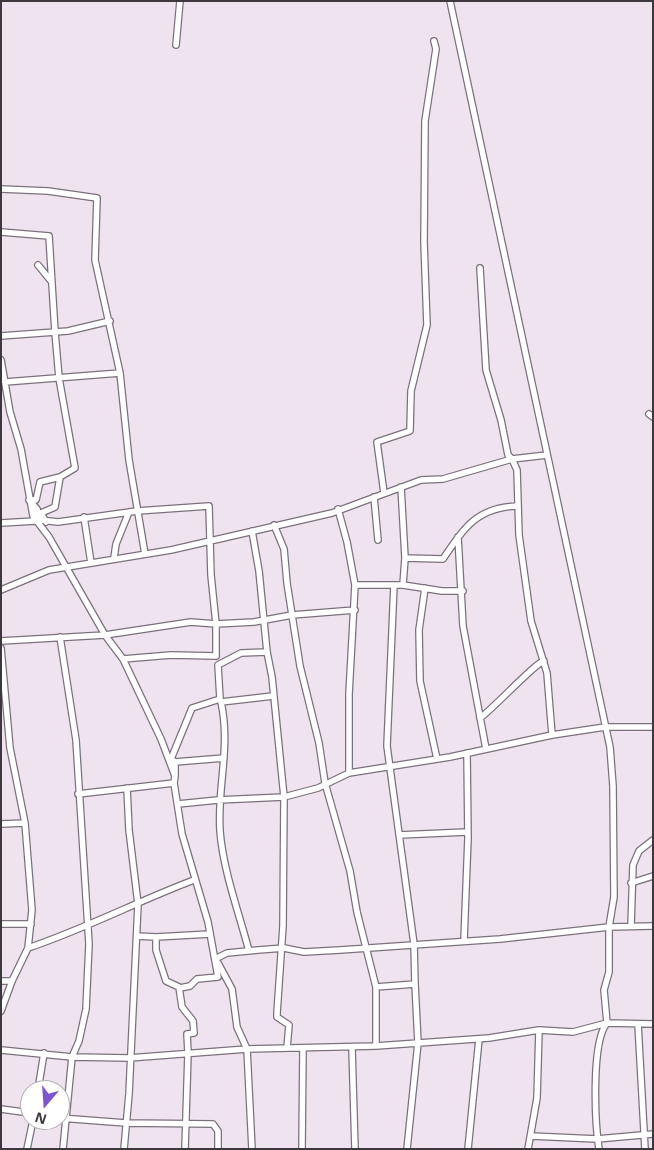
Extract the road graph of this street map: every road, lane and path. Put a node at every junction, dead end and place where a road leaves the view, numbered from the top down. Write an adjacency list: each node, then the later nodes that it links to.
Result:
1 (180, 1): 4 (street)
2 (450, 1): 17 (street)
3 (434, 40): 21 (street)
4 (176, 45)
5 (1, 188): 10 (street)
6 (1, 232): 9 (street)
7 (38, 265): 9 (street)
8 (480, 268): 18 (street)
9 (52, 282): 11 (street)
10 (110, 321): 11 (street); 14 (street)
11 (55, 332): 12 (street); 15 (street)
12 (1, 336)
13 (1, 360): 16 (street)
14 (120, 373): 15 (street); 26 (street)
15 (59, 378): 16 (street); 19 (street)
16 (4, 386): 23 (street)
17 (547, 456): 18 (street); 64 (street)
18 (512, 459): 20 (street); 24 (street)
19 (60, 477): 23 (street); 30 (street)
20 (401, 487): 21 (street); 39 (street)
21 (384, 493): 22 (street)
22 (374, 497): 25 (street); 36 (street)
23 (29, 500): 29 (street); 30 (street)
24 (518, 506): 34 (street); 58 (street)
25 (338, 509): 32 (street); 42 (street)
26 (137, 511): 27 (street); 35 (street); 37 (street)
27 (128, 512): 28 (street); 38 (street)
28 (84, 516): 30 (street); 40 (street)
29 (35, 521): 31 (street); 41 (street)
30 (46, 522)
31 (1, 524)
32 (274, 525): 33 (street); 49 (street)
33 (252, 531): 35 (street); 50 (street)
34 (458, 536): 39 (street); 47 (street)
35 (211, 540): 37 (street); 51 (street)
36 (378, 540)
37 (145, 554): 38 (street)
38 (114, 558): 40 (street)
39 (405, 558): 44 (street)
40 (91, 563): 41 (street)
41 (68, 568): 46 (street); 52 (street)
42 (354, 585): 43 (street); 48 (street)
43 (394, 585): 44 (street); 71 (street)
44 (402, 585): 45 (street)
45 (425, 588): 47 (street); 69 (street)
46 (1, 590)
47 (463, 591): 62 (street)
48 (355, 610): 49 (street); 72 (street)
49 (292, 615): 50 (street); 75 (street)
50 (265, 621): 51 (street); 56 (street)
51 (216, 624): 52 (street); 57 (street)
52 (105, 635): 53 (street); 57 (street)
53 (60, 637): 54 (street); 77 (street)
54 (1, 641)
55 (1, 648): 81 (street)
56 (267, 652): 59 (street); 60 (street)
57 (123, 659): 73 (street)
58 (544, 662): 62 (street); 65 (street)
59 (218, 665): 61 (street); 70 (street)
60 (273, 696): 61 (street); 78 (street)
61 (222, 702): 68 (street)
62 (480, 718): 66 (street)
63 (653, 727): 64 (street)
64 (605, 728): 65 (street); 95 (street)
65 (552, 735): 66 (street)
66 (486, 749): 67 (street)
67 (467, 753): 69 (street); 83 (street)
68 (224, 758): 70 (street); 79 (street)
69 (437, 759): 71 (street)
70 (175, 762): 73 (street)
71 (389, 766): 72 (street); 84 (street)
72 (349, 773): 75 (street)
73 (175, 776): 74 (street)
74 (174, 783): 76 (street); 80 (street)
75 (325, 783): 78 (street); 101 (street)
76 (127, 788): 77 (street); 89 (street)
77 (78, 794): 92 (street)
78 (284, 797): 79 (street); 103 (street)
79 (222, 801): 80 (street); 104 (street)
80 (178, 804): 87 (street)
81 (26, 823): 82 (street); 91 (street)
82 (1, 824)
83 (467, 832): 84 (street); 99 (street)
84 (399, 835): 100 (street)
85 (653, 840): 88 (street)
86 (653, 876): 88 (street)
87 (194, 880): 89 (street); 96 (street)
88 (631, 883): 93 (street)
89 (138, 904): 92 (street); 97 (street)
90 (1, 924): 91 (street)
91 (31, 924): 102 (street)
92 (88, 926): 102 (street); 126 (street)
93 (631, 926): 94 (street); 95 (street)
94 (653, 926)
95 (609, 927): 99 (street); 112 (street)
96 (210, 934): 98 (street); 105 (street)
97 (137, 936): 98 (street); 127 (street)
98 (156, 936): 110 (street)
99 (464, 940): 100 (street)
100 (414, 944): 101 (street); 108 (street)
101 (365, 947): 103 (street); 109 (street)
102 (28, 948): 107 (street)
103 (280, 949): 104 (street); 120 (street)
104 (249, 951): 105 (street)
105 (215, 959): 110 (street); 119 (street)
106 (1, 981): 107 (street)
107 (12, 981): 111 (street)
108 (416, 984): 109 (street); 117 (street)
109 (376, 986): 118 (street)
110 (180, 988): 125 (street)
111 (1, 1011)
112 (607, 1023): 113 (street); 115 (street); 140 (street)
113 (638, 1024): 114 (street); 138 (street)
114 (653, 1024)
115 (539, 1030): 116 (street); 139 (street)
116 (479, 1039): 117 (street); 150 (street)
117 (418, 1043): 118 (street); 149 (street)
118 (376, 1046): 122 (street)
119 (247, 1048): 120 (street); 125 (street); 146 (street)
120 (287, 1048): 121 (street)
121 (303, 1048): 122 (street); 147 (street)
122 (352, 1048): 148 (street)
123 (1, 1050): 124 (street)
124 (44, 1053): 126 (street); 128 (street)
125 (188, 1053): 127 (street); 134 (street)
126 (72, 1058): 127 (street); 129 (street)
127 (129, 1058): 133 (street)
128 (40, 1080)
129 (69, 1080)
130 (1, 1109): 131 (street)
131 (20, 1112)
132 (70, 1118): 133 (street)
133 (126, 1122): 134 (street); 143 (street)
134 (186, 1124): 144 (street); 145 (street)
135 (30, 1130): 141 (street)
136 (63, 1130): 142 (street)
137 (653, 1134): 138 (street)
138 (644, 1135): 140 (street); 153 (street)
139 (531, 1136): 140 (street); 151 (street)
140 (597, 1139): 152 (street)
141 (27, 1149)
142 (63, 1149)
143 (124, 1149)
144 (185, 1149)
145 (218, 1149)
146 (252, 1149)
147 (302, 1149)
148 (355, 1149)
149 (407, 1149)
150 (468, 1149)
151 (528, 1149)
152 (599, 1149)
153 (645, 1149)

